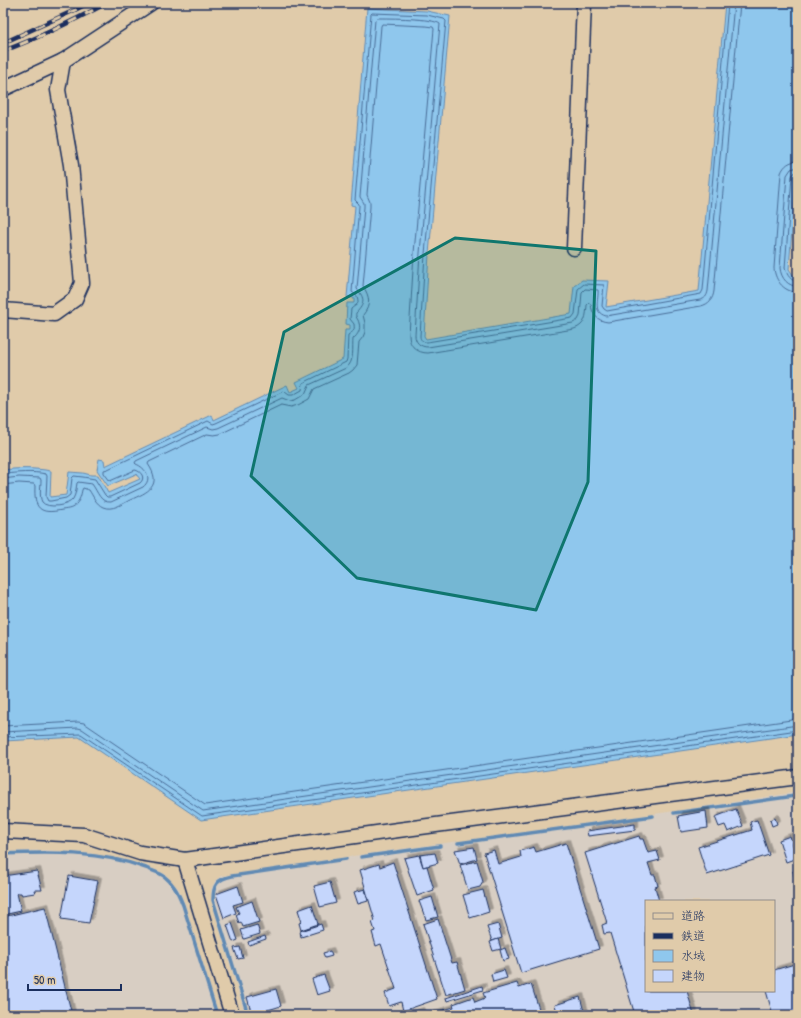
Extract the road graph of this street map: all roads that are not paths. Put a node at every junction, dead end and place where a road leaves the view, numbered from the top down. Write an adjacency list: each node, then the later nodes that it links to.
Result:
1 (151, 3): 3 (street)
2 (584, 3): 5 (street)
3 (63, 61): 4 (street); 6 (street)
4 (3, 89)
5 (574, 248)
6 (3, 310)
7 (798, 777): 9 (street)
8 (3, 831): 9 (street)
9 (185, 860): 10 (street)
10 (232, 1015)

